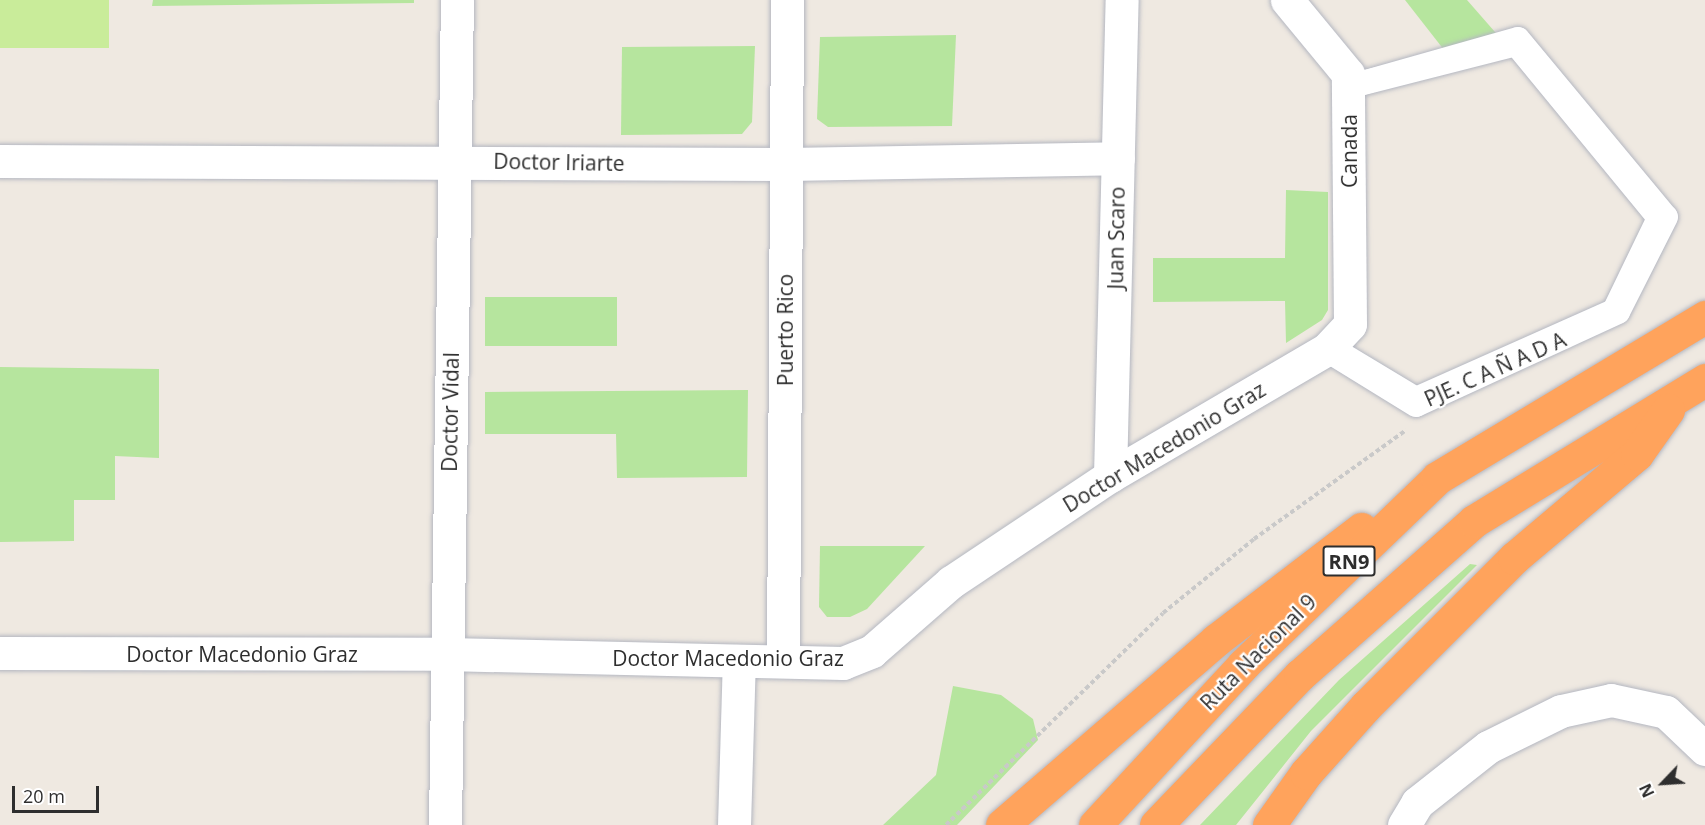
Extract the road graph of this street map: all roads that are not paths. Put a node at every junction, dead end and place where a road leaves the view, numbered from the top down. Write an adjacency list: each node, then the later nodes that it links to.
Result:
1 (457, 0): 8 (street, Doctor Vidal)
2 (787, 0): 9 (street, Puerto Rico)
3 (1122, 0): 6 (street, Juan Scaro)
4 (1287, 0): 11 (street, Canada)
5 (1355, 85): 5 (street, PJE. C A Ñ A D A)
6 (1118, 158): 9 (street, Doctor Iriarte); 14 (street, Juan Scaro)
7 (0, 161): 8 (street, Doctor Iriarte)
8 (454, 161): 9 (street, Doctor Iriarte); 17 (street, Doctor Vidal)
9 (787, 164): 19 (street, Puerto Rico)
10 (1705, 317): 15 (highway, Ruta Nacional 9 / RN9)
11 (1350, 324): 14 (street, Doctor Macedonio Graz)
12 (1705, 380): 13 (highway, RN9)
13 (1676, 399): 25 (highway, RN9); 26 (highway)
14 (1110, 476): 19 (street, Doctor Macedonio Graz)
15 (1437, 478): 23 (highway); 24 (highway, Ruta Nacional 9 / RN9)
16 (0, 653): 17 (street, Doctor Macedonio Graz)
17 (445, 654): 18 (street, Doctor Macedonio Graz); 21 (street, Doctor Vidal)
18 (740, 661): 19 (street, Doctor Macedonio Graz); 22 (street)
19 (783, 661)
20 (1705, 749): 27 (street)
21 (445, 825)
22 (734, 825)
23 (1002, 825)
24 (1095, 825)
25 (1156, 825)
26 (1269, 825)
27 (1404, 825)

